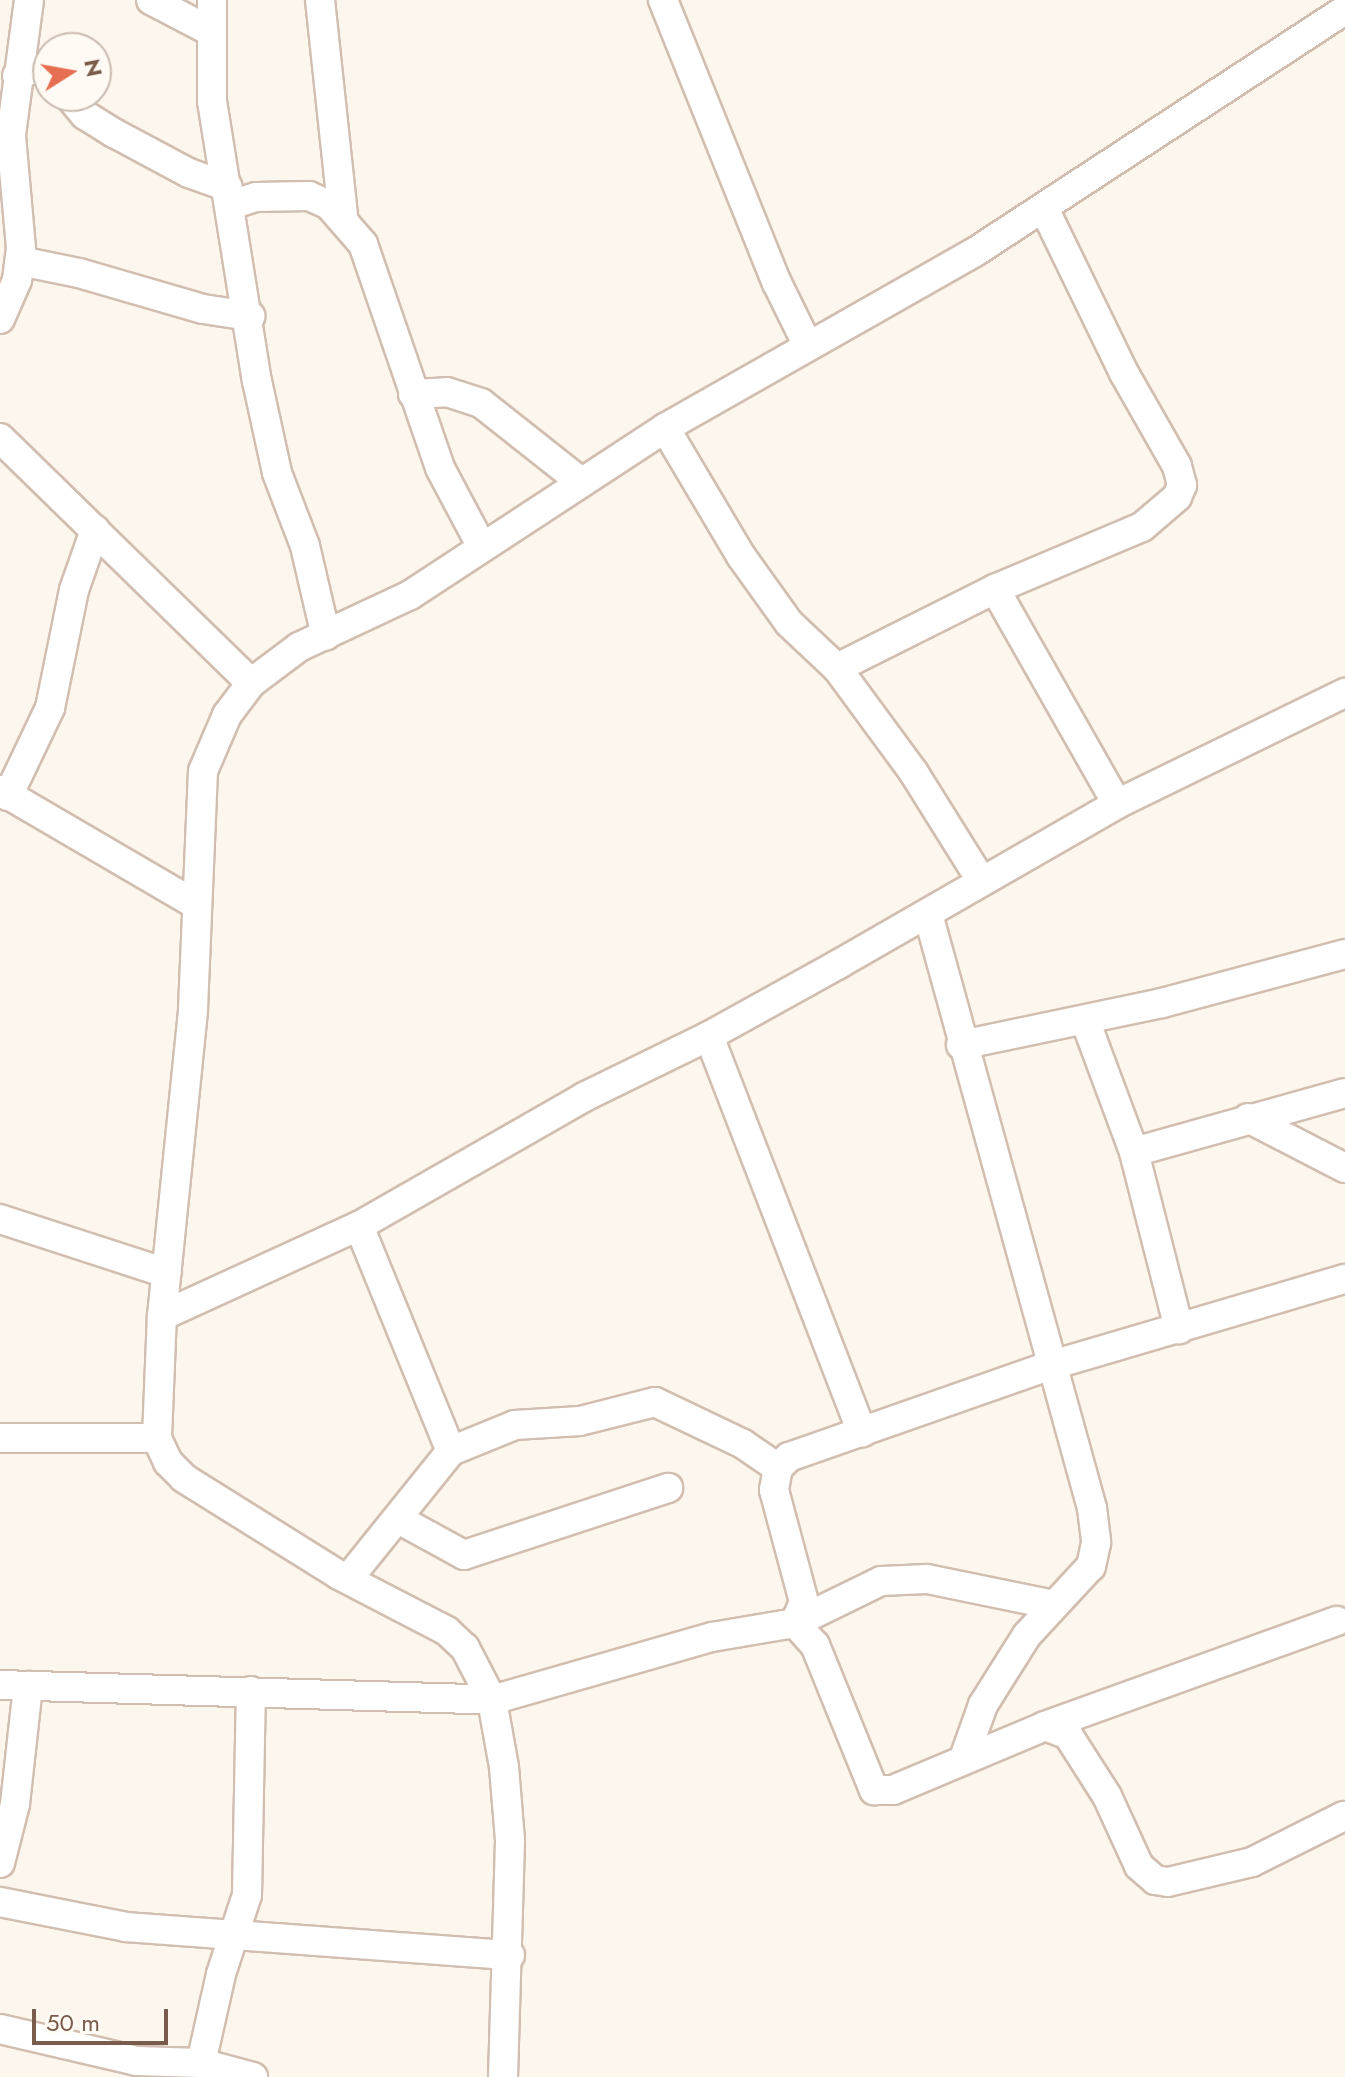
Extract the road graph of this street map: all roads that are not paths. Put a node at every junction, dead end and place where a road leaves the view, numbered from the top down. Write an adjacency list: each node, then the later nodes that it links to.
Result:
1 (29, 0): 8 (street)
2 (151, 0): 7 (street)
3 (212, 0): 7 (street)
4 (320, 0): 13 (street)
5 (663, 0): 17 (street)
6 (1345, 10): 12 (street)
7 (210, 31): 11 (street)
8 (12, 65): 9 (street); 14 (street)
9 (32, 68)
10 (82, 112): 11 (street)
11 (229, 196): 13 (street); 15 (street)
12 (1044, 208): 17 (street); 24 (street)
13 (343, 217): 18 (street)
14 (14, 256): 15 (street); 16 (street)
15 (250, 316): 25 (street)
16 (0, 319)
17 (808, 346): 19 (street)
18 (413, 394): 21 (street); 23 (street)
19 (665, 428): 21 (street); 26 (street)
20 (0, 438): 22 (street)
21 (581, 482): 23 (street)
22 (95, 530): 27 (street); 29 (street)
23 (482, 547): 25 (street)
24 (995, 589): 26 (street); 30 (street)
25 (326, 636): 27 (street)
26 (837, 668): 31 (street)
27 (251, 683): 32 (street)
28 (1345, 693): 30 (street)
29 (4, 793): 32 (street)
30 (1117, 804): 31 (street)
31 (982, 882): 33 (street)
32 (195, 904): 44 (street)
33 (928, 914): 36 (street); 37 (street)
34 (1345, 954): 35 (street)
35 (1085, 1020): 37 (street); 40 (street)
36 (709, 1036): 43 (street); 49 (street)
37 (961, 1045): 48 (street)
38 (1345, 1093): 39 (street)
39 (1248, 1118): 40 (street); 41 (street)
40 (1134, 1152): 47 (street)
41 (1345, 1168)
42 (0, 1219): 44 (street)
43 (359, 1226): 46 (street); 52 (street)
44 (166, 1273): 46 (street)
45 (1345, 1279): 47 (street)
46 (162, 1316): 51 (street)
47 (1179, 1329): 48 (street)
48 (1052, 1365): 49 (street); 57 (street)
49 (862, 1433): 53 (street)
50 (0, 1438): 51 (street)
51 (157, 1438): 56 (street)
52 (451, 1451): 53 (street); 55 (street)
53 (778, 1468): 59 (street)
54 (668, 1488): 55 (street)
55 (400, 1520): 56 (street)
56 (348, 1579): 62 (street)
57 (1054, 1605): 59 (street); 64 (street)
58 (1337, 1621): 63 (street)
59 (795, 1623): 62 (street); 64 (street)
60 (14, 1685): 61 (street); 66 (street)
61 (251, 1691): 62 (street); 68 (street)
62 (492, 1700): 69 (street)
63 (1045, 1726): 64 (street); 65 (street)
64 (964, 1758)
65 (1344, 1816)
66 (0, 1863)
67 (0, 1902): 68 (street)
68 (235, 1937): 69 (street); 71 (street)
69 (510, 1955): 73 (street)
70 (0, 2029): 71 (street)
71 (201, 2063): 72 (street)
72 (253, 2077)
73 (503, 2077)

